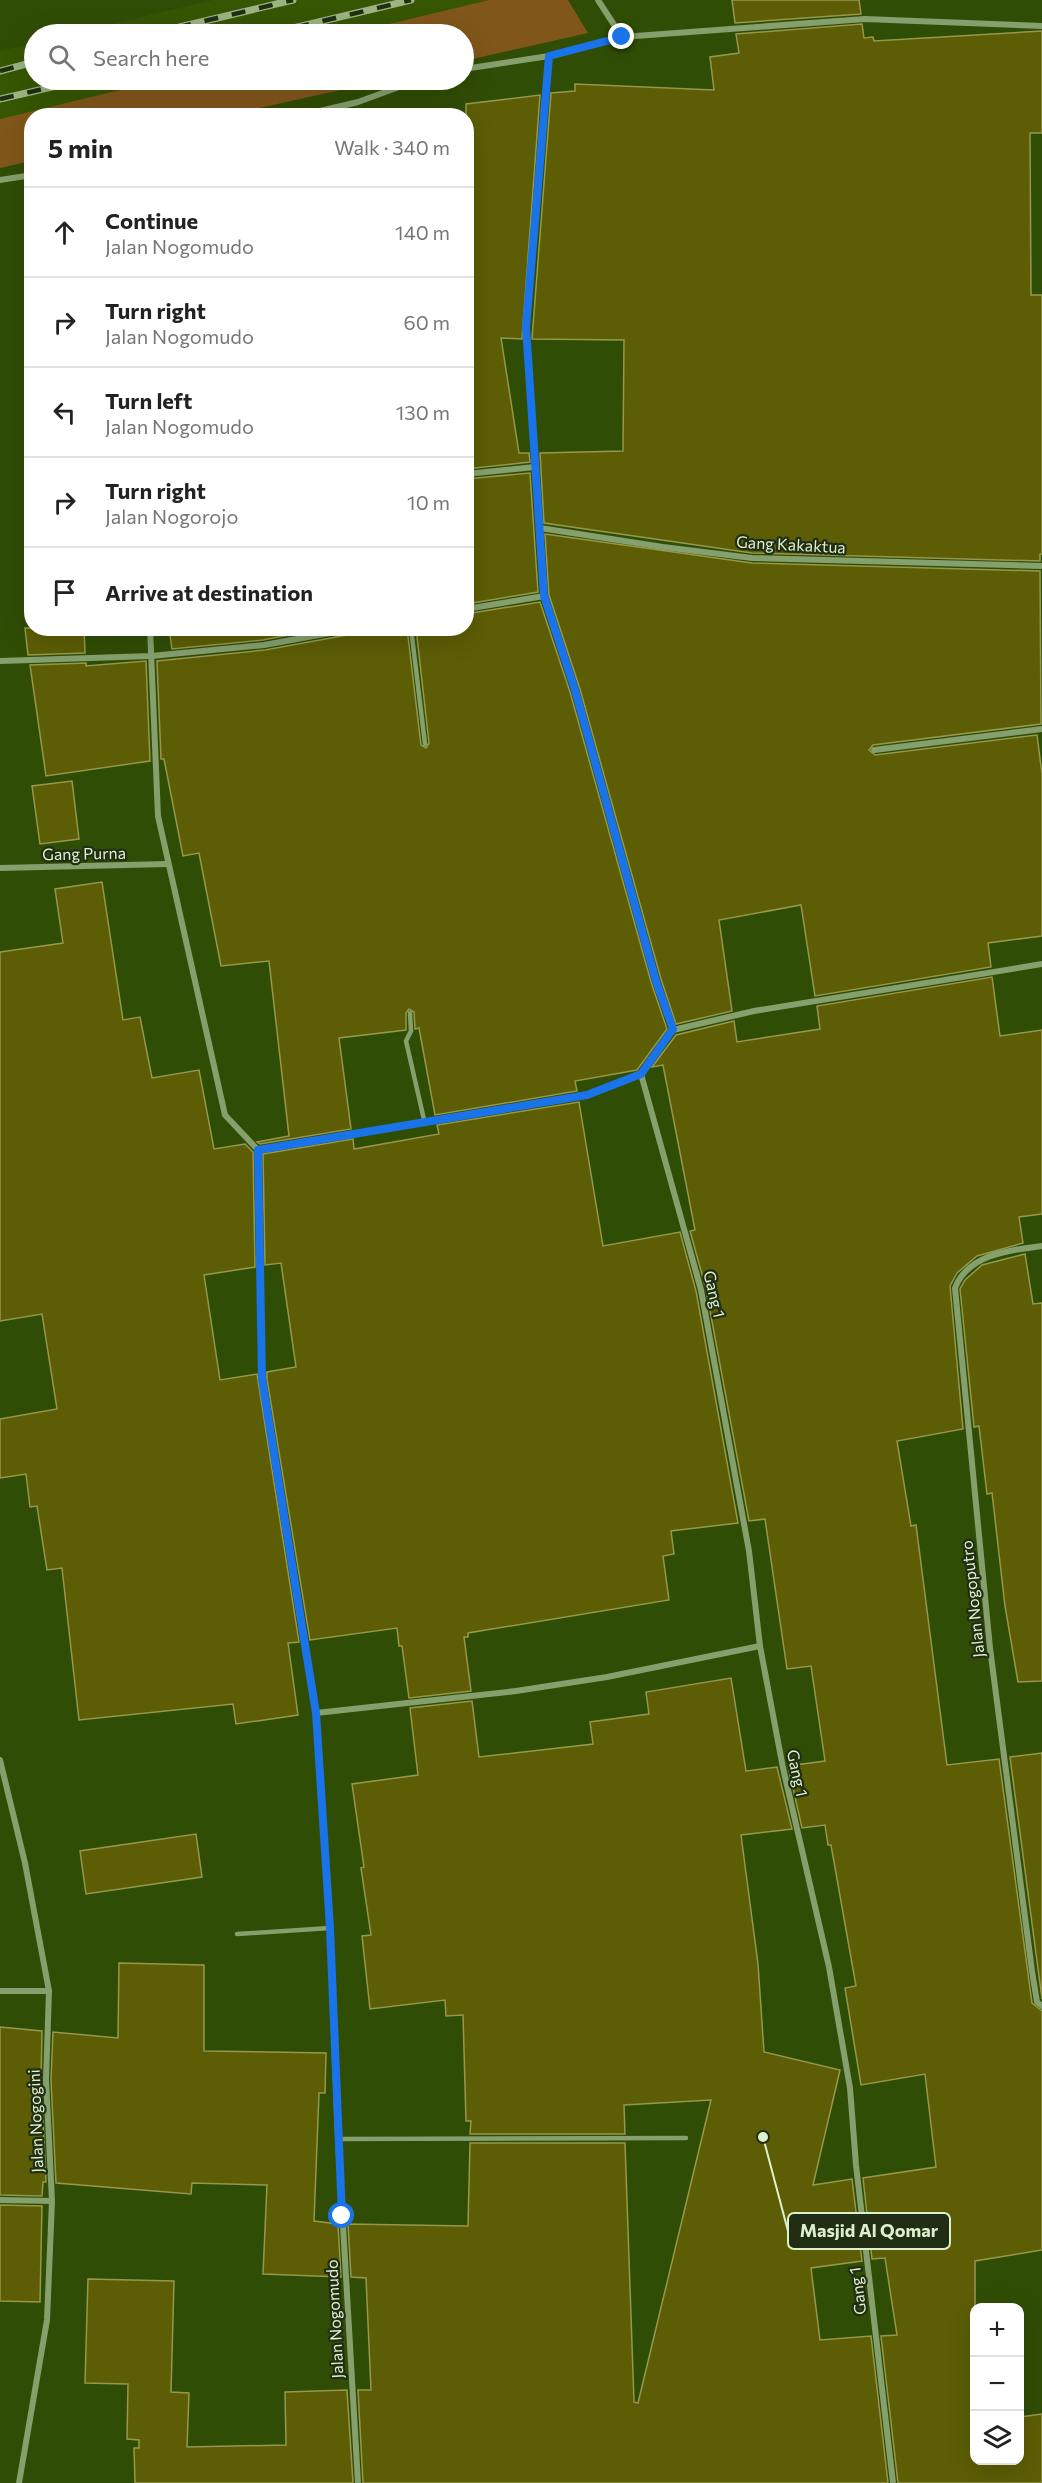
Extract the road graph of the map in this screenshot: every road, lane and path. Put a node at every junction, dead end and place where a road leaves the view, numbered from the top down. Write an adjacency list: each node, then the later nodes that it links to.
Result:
1 (598, 0): 3 (street)
2 (1042, 26): 3 (street)
3 (622, 37): 4 (street)
4 (549, 56): 5 (street); 10 (street)
5 (474, 67)
6 (391, 90): 7 (street)
7 (333, 108)
8 (24, 176): 9 (street)
9 (0, 180)
10 (535, 467): 11 (street); 12 (street)
11 (474, 473)
12 (540, 528): 13 (street, Gang Kakaktua); 14 (street)
13 (1042, 566)
14 (544, 596): 15 (street); 28 (street)
15 (474, 608)
16 (150, 636): 19 (street)
17 (313, 636): 19 (street)
18 (412, 636): 22 (lane)
19 (151, 656): 20 (street); 24 (street)
20 (0, 661)
21 (1042, 729): 23 (street)
22 (425, 744)
23 (874, 750)
24 (168, 864): 25 (street, Gang Purna); 31 (street)
25 (0, 868)
26 (1042, 964): 28 (street)
27 (410, 1013): 30 (lane)
28 (673, 1029): 29 (street)
29 (641, 1074): 30 (street); 33 (street, Gang 1)
30 (425, 1124): 31 (street)
31 (258, 1150): 34 (street, Jalan Nogomudo)
32 (1042, 1246): 40 (street, Jalan Nogoputro)
33 (760, 1646): 34 (street); 47 (street, Gang 1)
34 (316, 1713): 36 (street, Jalan Nogomudo)
35 (0, 1760): 39 (street, Jalan Nogogini)
36 (330, 1928): 37 (lane); 42 (street, Jalan Nogomudo)
37 (237, 1934)
38 (0, 1991): 39 (street)
39 (49, 1991): 44 (street, Jalan Nogogini)
40 (1042, 2006)
41 (686, 2138): 42 (lane)
42 (338, 2139): 46 (street, Jalan Nogomudo)
43 (0, 2200): 44 (street)
44 (51, 2201): 45 (street, Jalan Nogogini)
45 (20, 2483)
46 (358, 2483)
47 (893, 2483)

